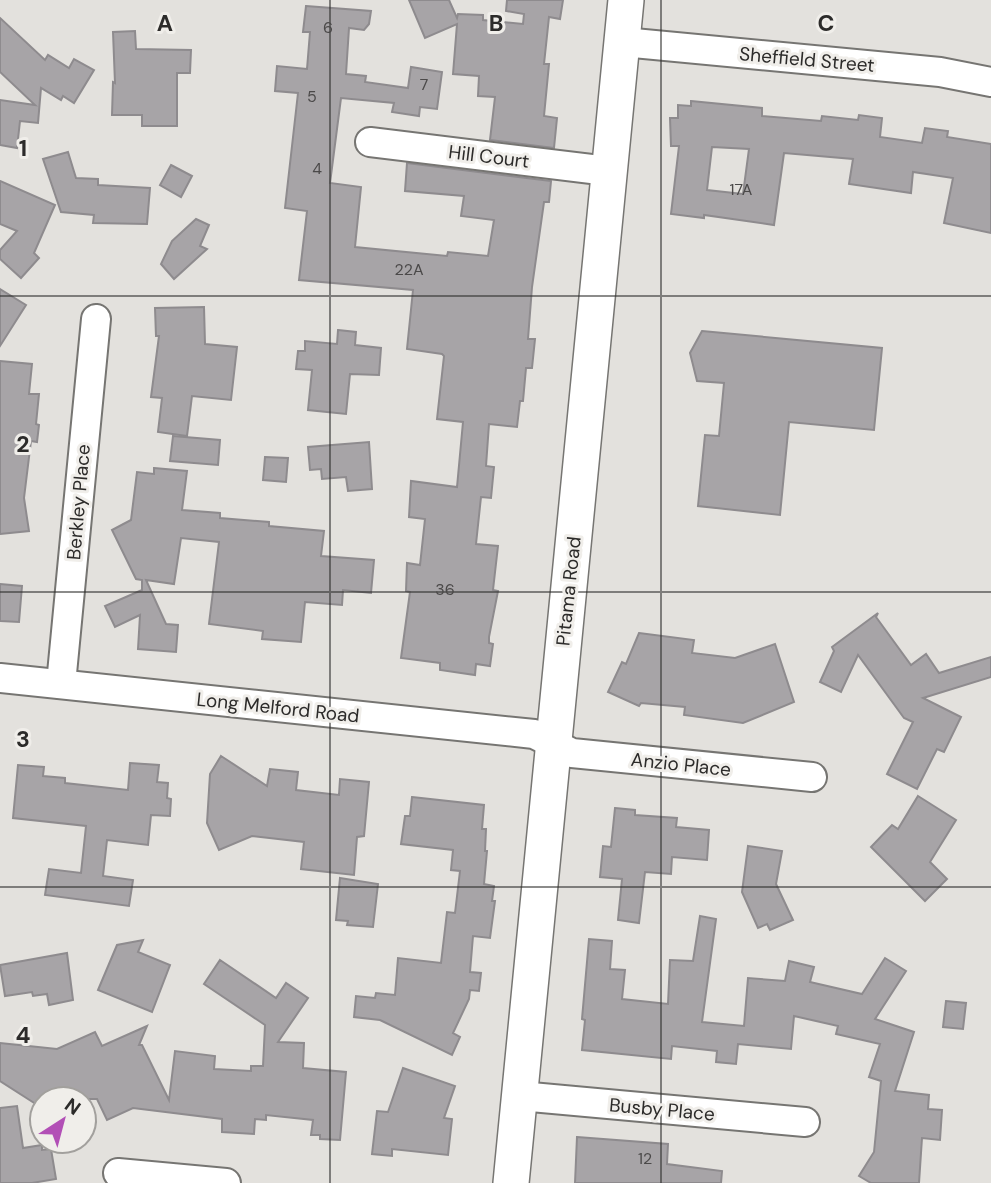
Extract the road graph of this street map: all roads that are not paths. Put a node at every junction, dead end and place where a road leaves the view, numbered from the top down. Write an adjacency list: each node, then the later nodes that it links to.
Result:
1 (626, 0): 2 (street, Pitama Road)
2 (623, 42): 3 (street, Sheffield Street); 5 (street, Pitama Road)
3 (991, 82)
4 (370, 142): 5 (street, Hill Court)
5 (608, 171): 9 (street, Pitama Road)
6 (96, 318): 8 (street, Berkley Place)
7 (0, 678): 8 (street, Long Melford Road)
8 (61, 684): 9 (street, Long Melford Road)
9 (553, 743): 10 (street, Anzio Place); 11 (street, Pitama Road)
10 (812, 777)
11 (520, 1096): 12 (street, Busby Place); 15 (street, Pitama Road)
12 (805, 1122)
13 (118, 1173): 14 (street)
14 (226, 1183)
15 (511, 1183)

